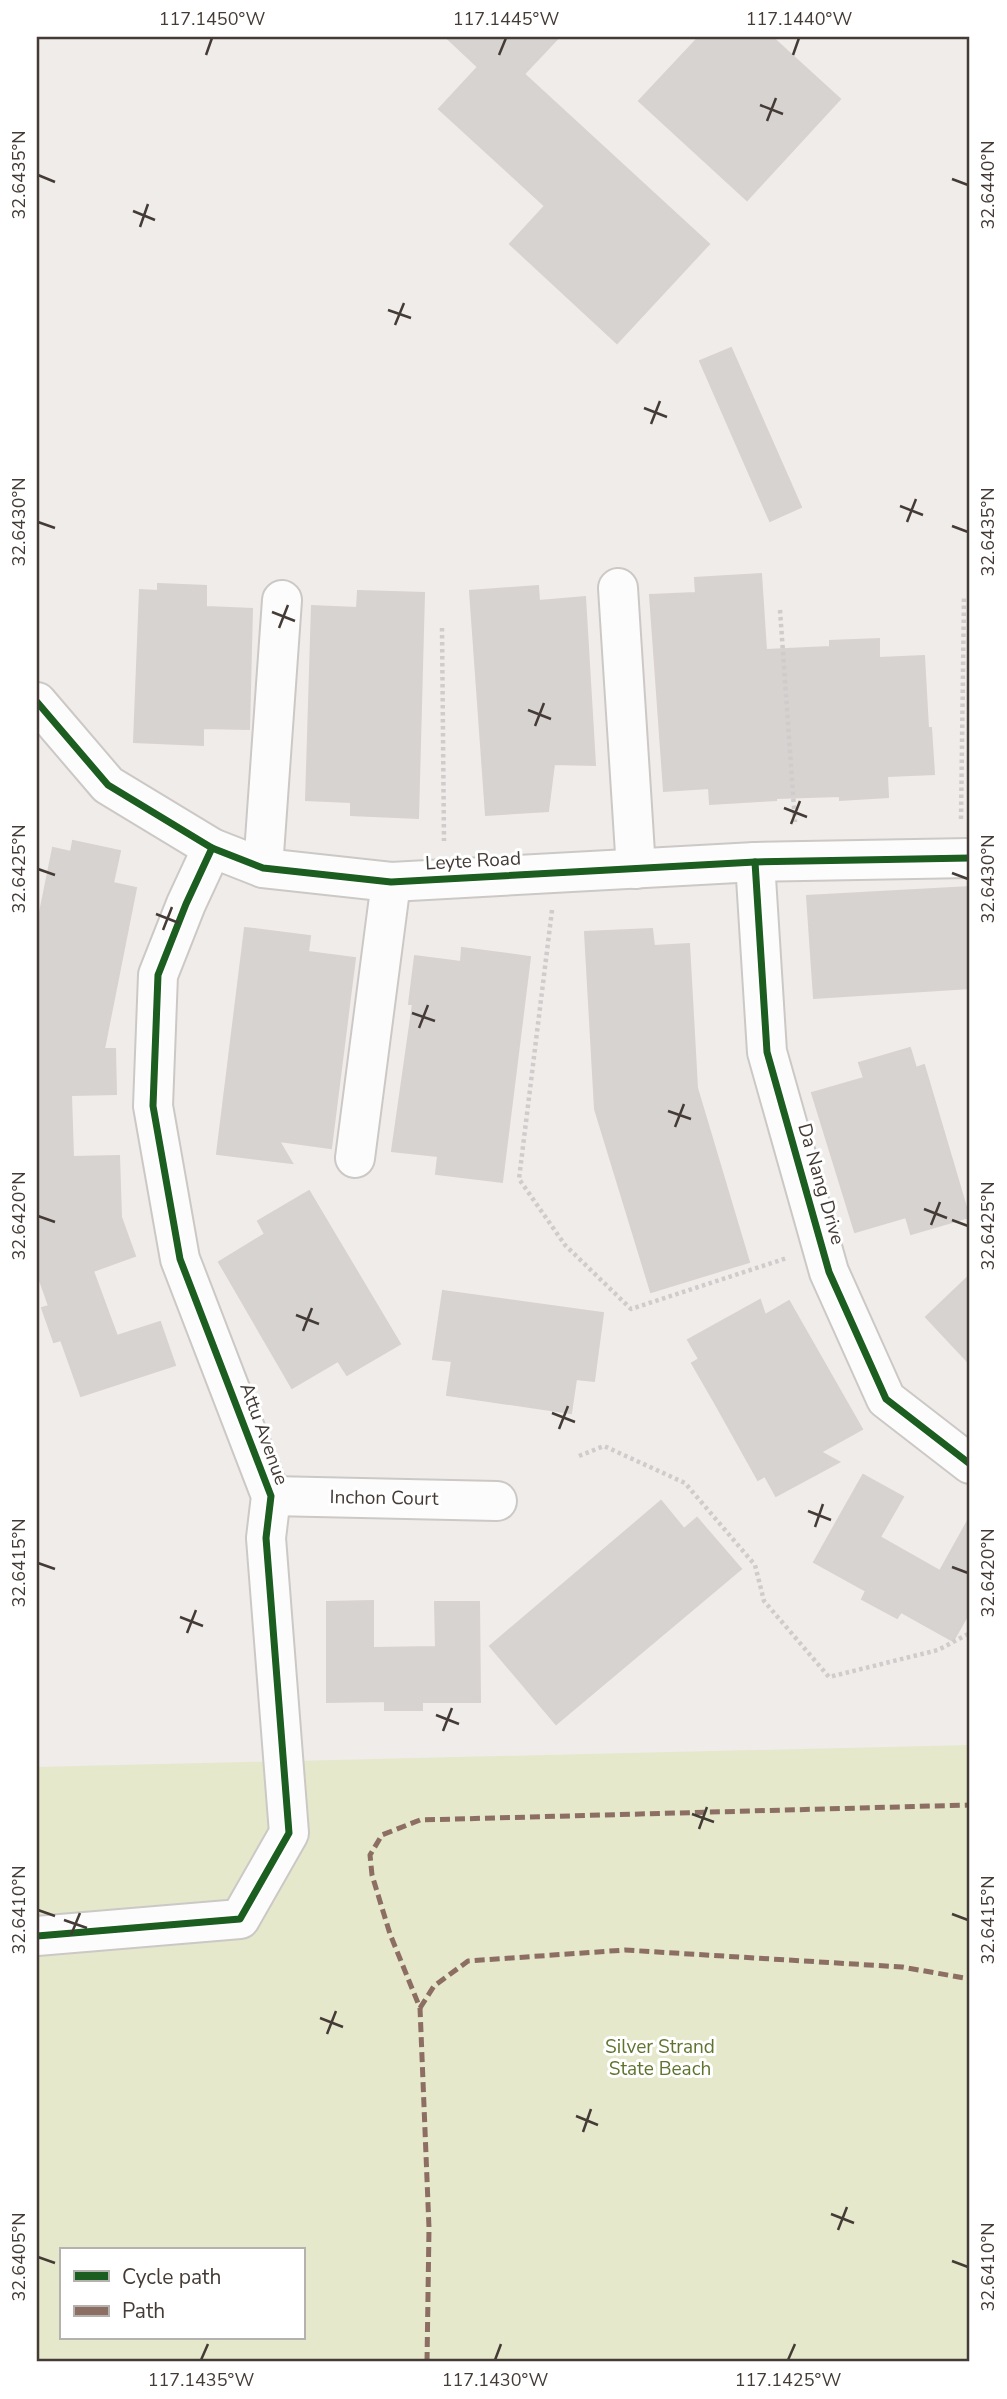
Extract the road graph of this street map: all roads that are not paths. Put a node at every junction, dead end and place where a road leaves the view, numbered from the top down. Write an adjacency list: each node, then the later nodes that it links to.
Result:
1 (618, 588): 8 (street)
2 (282, 600): 7 (street)
3 (37, 702): 4 (street, Leyte Road)
4 (212, 848): 7 (street, Leyte Road); 12 (street, Attu Avenue)
5 (966, 858): 6 (street, Leyte Road)
6 (755, 862): 8 (street, Leyte Road); 11 (street, Da Nang Drive)
7 (263, 868): 9 (street, Leyte Road)
8 (636, 869): 9 (street, Leyte Road)
9 (391, 882): 10 (street)
10 (355, 1158)
11 (970, 1464)
12 (271, 1496): 13 (street, Inchon Court); 14 (street, Attu Avenue)
13 (497, 1501)
14 (37, 1936)

